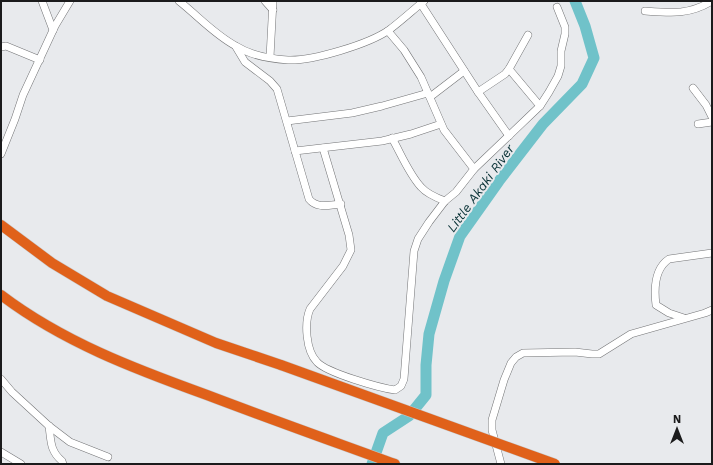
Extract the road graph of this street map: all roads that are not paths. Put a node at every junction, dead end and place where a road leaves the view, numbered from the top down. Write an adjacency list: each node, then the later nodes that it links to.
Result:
1 (42, 1): 13 (street)
2 (70, 1): 13 (street)
3 (179, 1): 16 (street)
4 (265, 1): 11 (street)
5 (273, 1): 11 (street)
6 (696, 1): 10 (street)
7 (712, 1): 10 (street)
8 (423, 2): 14 (street); 21 (street)
9 (557, 7): 25 (street)
10 (701, 8): 12 (street)
11 (273, 10): 18 (street)
12 (645, 11)
13 (53, 30): 19 (street)
14 (388, 31): 18 (street); 24 (street)
15 (528, 35): 20 (street)
16 (234, 46): 18 (street); 27 (street)
17 (1, 48): 19 (street)
18 (270, 57)
19 (40, 60): 35 (street)
20 (509, 69): 23 (street); 25 (street)
21 (464, 71): 23 (street); 24 (street)
22 (693, 88): 26 (street)
23 (478, 92): 31 (street)
24 (429, 95): 27 (street); 29 (street)
25 (540, 106): 31 (street)
26 (712, 117)
27 (287, 121): 34 (street)
28 (712, 122): 30 (street)
29 (441, 124): 32 (street); 36 (street)
30 (698, 124)
31 (509, 136): 36 (street)
32 (392, 138): 33 (street); 37 (street)
33 (323, 148): 34 (street); 38 (street)
34 (295, 151): 38 (street)
35 (1, 154)
36 (474, 169): 37 (street)
37 (445, 201): 38 (street)
38 (341, 204)
39 (1, 225): 52 (highway, bridge)
40 (712, 253): 43 (street)
41 (1, 295): 50 (highway)
42 (712, 310): 43 (street)
43 (684, 318): 51 (street)
44 (1, 379): 45 (street)
45 (49, 426): 47 (street); 49 (street)
46 (1, 452): 48 (street)
47 (108, 457)
48 (21, 464)
49 (63, 464)
50 (395, 464)
51 (501, 464)
52 (554, 464)

